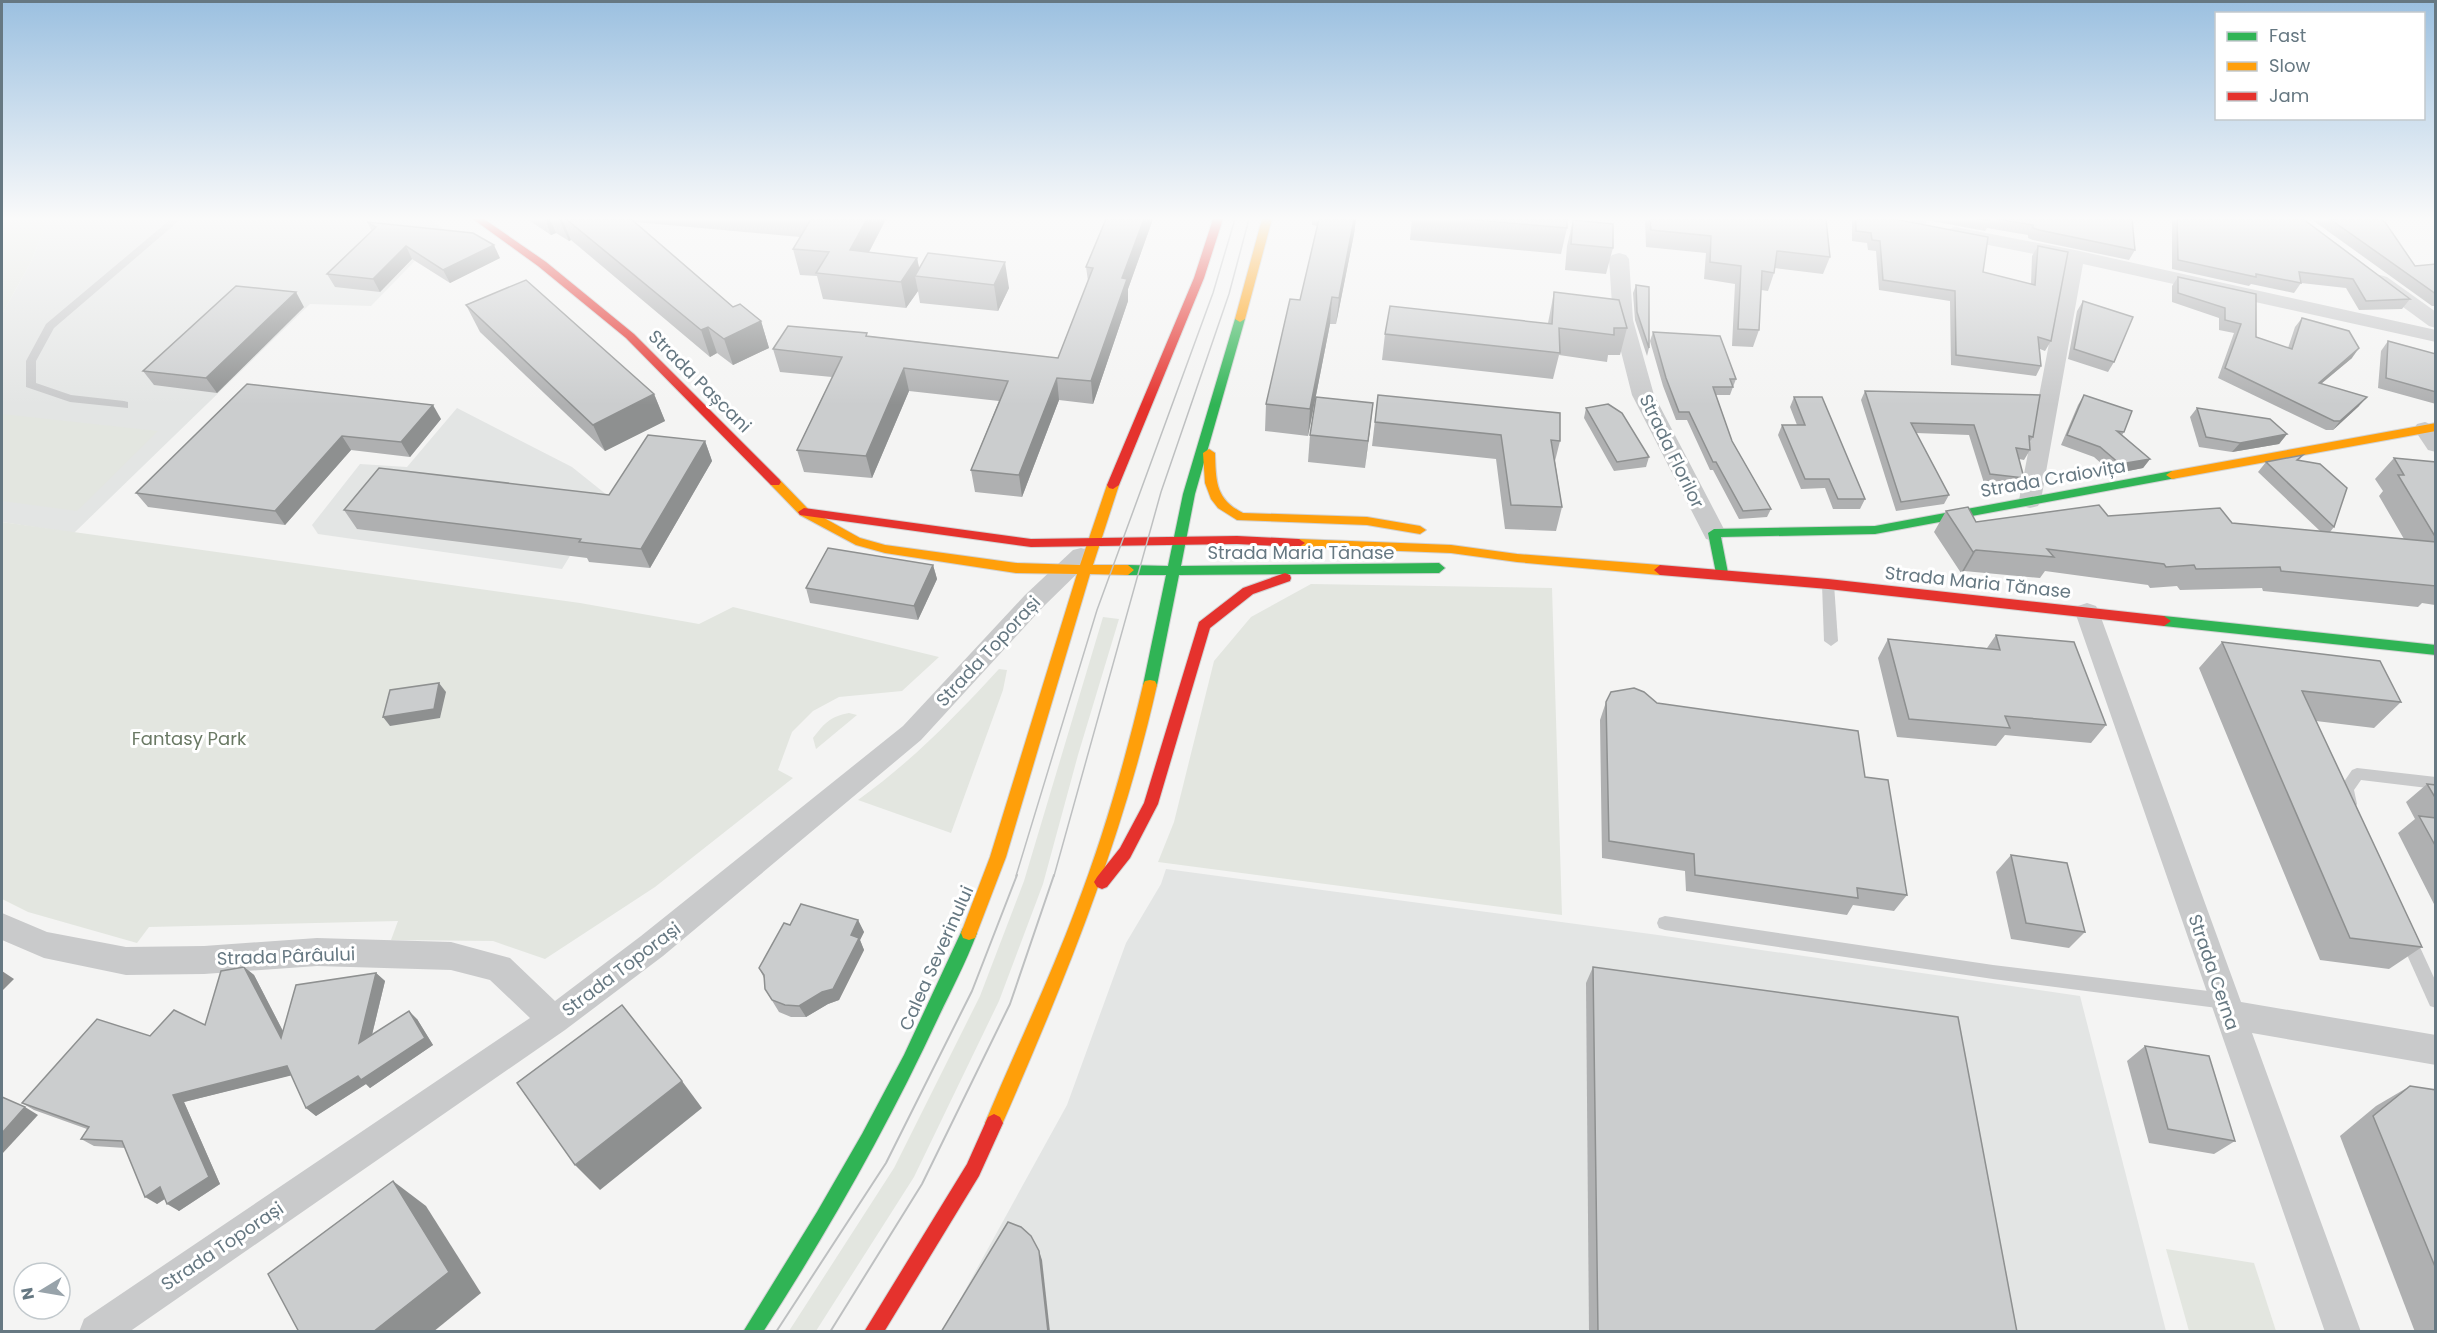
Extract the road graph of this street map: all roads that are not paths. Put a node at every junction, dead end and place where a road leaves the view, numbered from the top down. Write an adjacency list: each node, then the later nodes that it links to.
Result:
1 (103, 281): 11 (lane)
2 (563, 281): 15 (main road, Strada Pașcani)
3 (1197, 281): 19 (main road, Calea Severinului)
4 (1249, 281): 13 (main road)
5 (1620, 281): 16 (street, Strada Florilor)
6 (2070, 281): 14 (street)
7 (2189, 281): 10 (street)
8 (2380, 281): 9 (street)
9 (2436, 322)
10 (2436, 336)
11 (124, 405)
12 (2432, 433): 14 (main road, Strada Craiovița)
13 (1208, 435): 17 (main road); 18 (main road)
14 (2030, 500): 16 (main road, Strada Craiovița)
15 (804, 512): 19 (main road); 19 (main road, Strada Pașcani)
16 (1714, 533): 22 (main road)
17 (1179, 543): 18 (main road, Strada Maria Tănase); 19 (main road, Strada Maria Tănase); 21 (main road)
18 (1517, 558): 20 (main road, Strada Maria Tănase); 22 (main road, Strada Maria Tănase)
19 (1082, 560): 21 (main road, Strada Maria Tănase); 35 (street, Strada Toporași); 38 (main road, Calea Severinului)
20 (1302, 568): 21 (main road, Strada Maria Tănase); 29 (main road)
21 (1174, 571): 29 (main road)
22 (1722, 573): 23 (main road, Strada Maria Tănase)
23 (1828, 584): 24 (main road, Strada Maria Tănase); 25 (lane)
24 (2087, 612): 26 (main road, Strada Maria Tănase); 34 (street, Strada Cerna)
25 (1831, 641)
26 (2436, 650)
27 (2436, 783): 28 (lane)
28 (2353, 817)
29 (1086, 902): 39 (main road)
30 (1665, 923): 34 (lane)
31 (2402, 925): 33 (lane)
32 (2, 926): 35 (street, Strada Pârâului)
33 (2436, 1001)
34 (2227, 1008): 36 (street); 40 (street, Strada Cerna)
35 (554, 1020): 37 (street, Strada Toporași)
36 (2436, 1050)
37 (97, 1332)
38 (752, 1332)
39 (873, 1332)
40 (2343, 1332)

